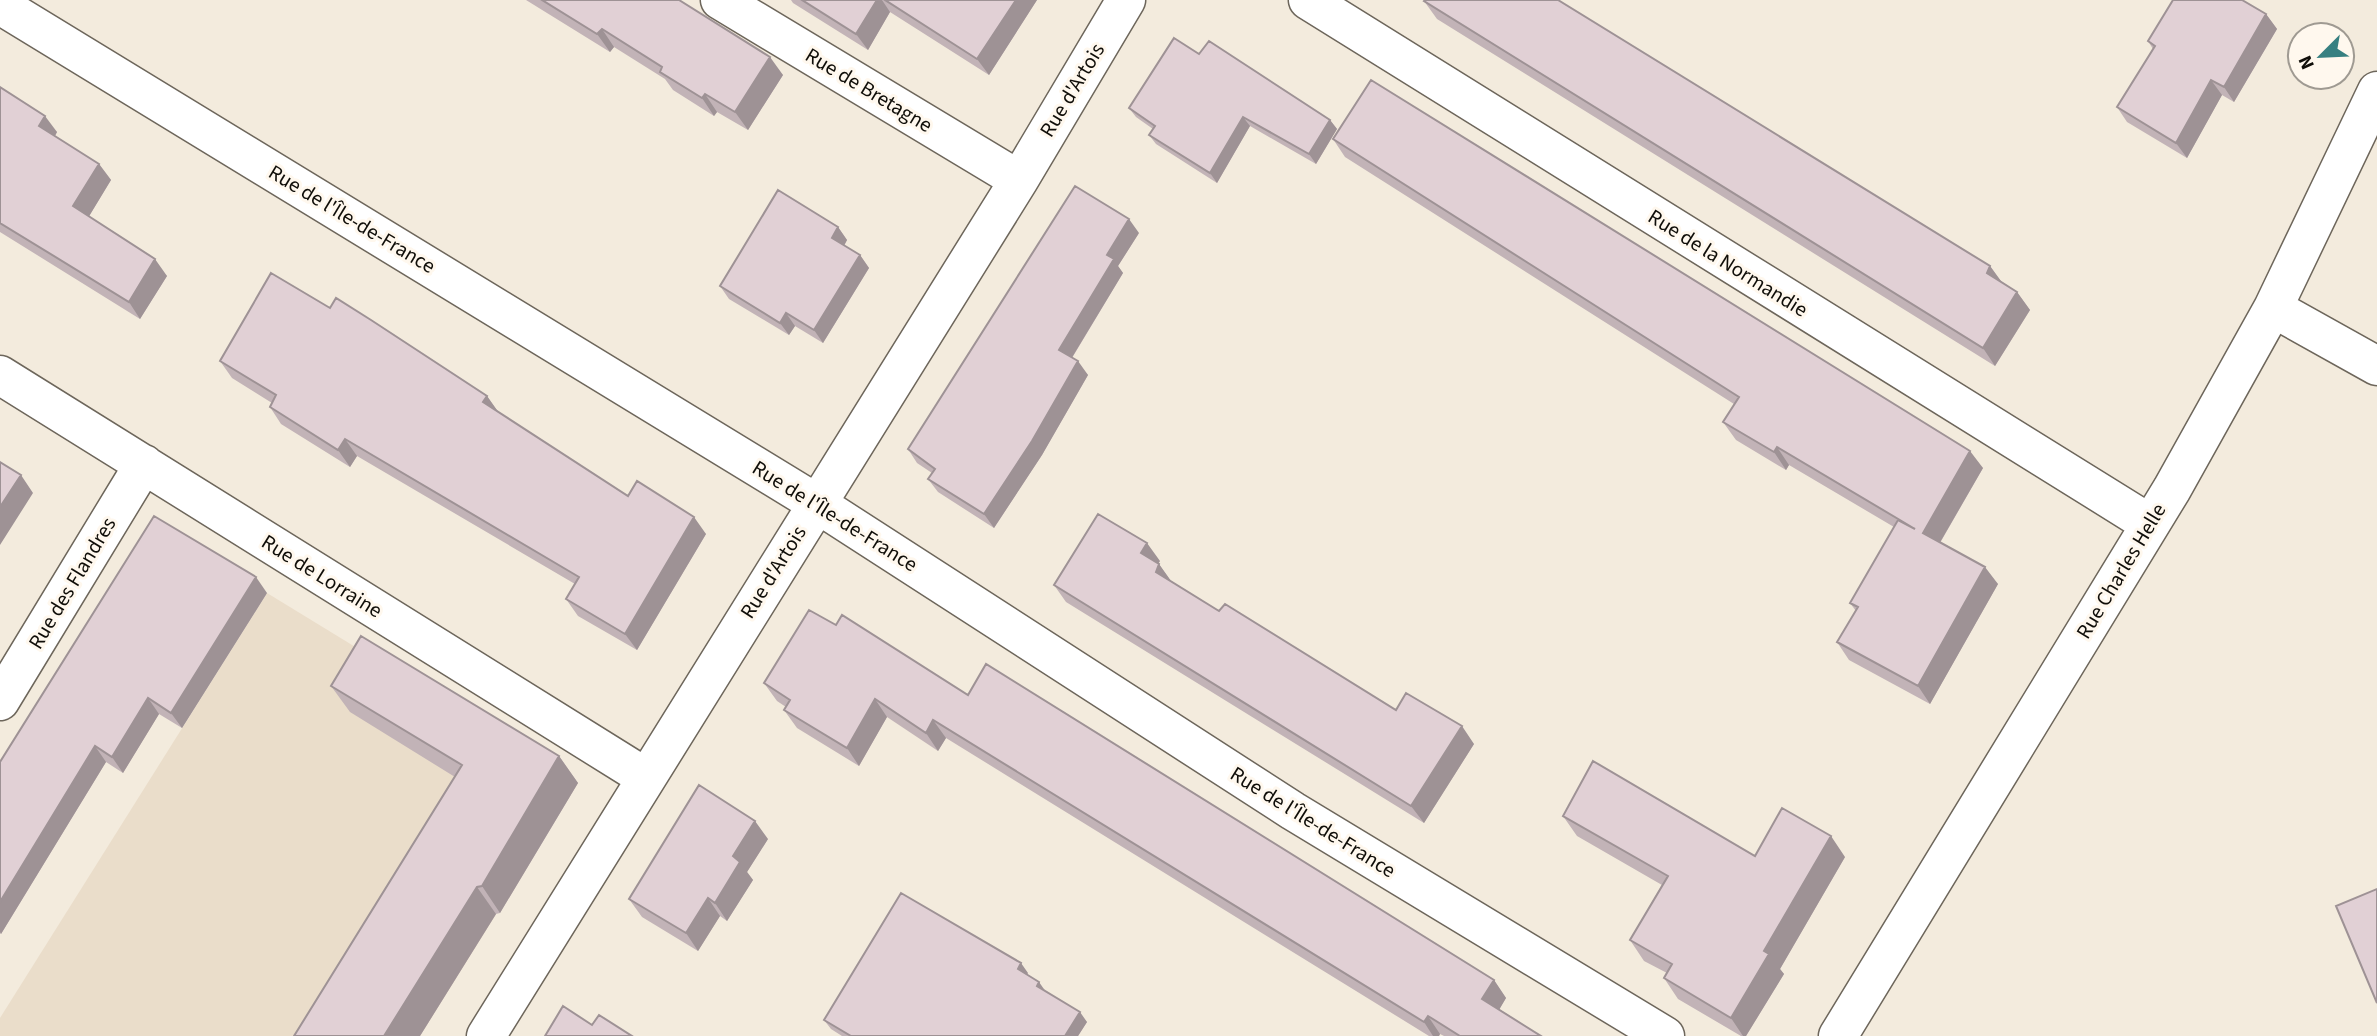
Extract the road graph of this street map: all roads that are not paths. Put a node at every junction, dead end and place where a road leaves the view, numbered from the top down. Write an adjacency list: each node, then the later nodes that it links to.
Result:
1 (720, 0): 6 (street, Rue de Bretagne)
2 (1126, 0): 6 (street, Rue d'Artois)
3 (1308, 0): 12 (street, Rue de la Normandie)
4 (0, 5): 11 (street, Rue de l'Île-de-France)
5 (2377, 91): 7 (street, Rue Charles Helle)
6 (1019, 180): 11 (street, Rue d'Artois)
7 (2273, 308): 8 (street); 12 (street, Rue Charles Helle)
8 (2377, 366)
9 (0, 375): 10 (street, Rue de Lorraine)
10 (144, 464): 13 (street, Rue des Flandres); 14 (street, Rue de Lorraine)
11 (816, 503): 14 (street, Rue d'Artois); 16 (street, Rue de l'Île-de-France)
12 (2150, 524): 17 (street, Rue Charles Helle)
13 (0, 701)
14 (645, 777): 15 (street, Rue d'Artois)
15 (486, 1036)
16 (1665, 1036)
17 (1838, 1036)

